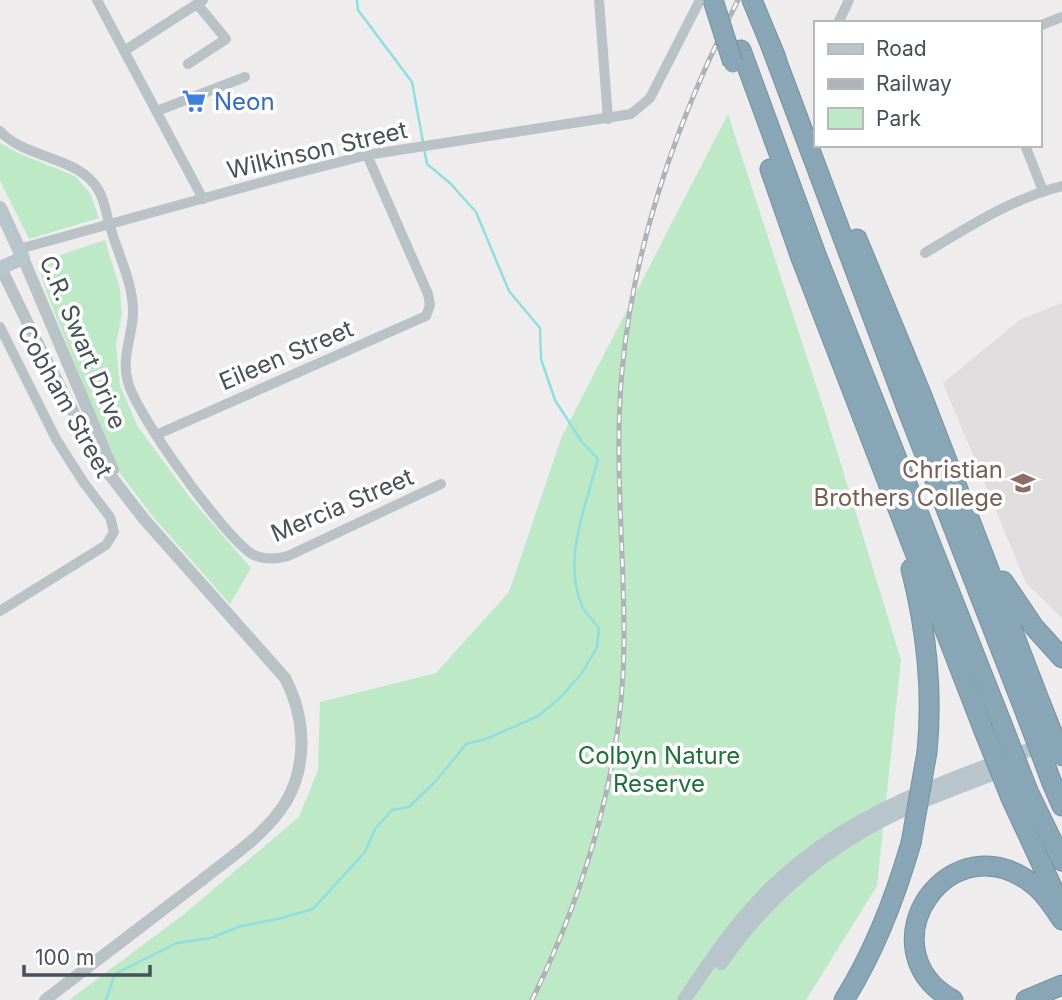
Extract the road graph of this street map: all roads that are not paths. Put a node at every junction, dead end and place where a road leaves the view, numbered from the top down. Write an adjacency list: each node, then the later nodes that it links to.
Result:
1 (97, 0): 13 (street)
2 (598, 0): 18 (street)
3 (700, 0): 18 (street, Wilkinson Street)
4 (713, 0): 14 (highway, bridge)
5 (722, 0): 14 (highway)
6 (849, 0): 10 (street)
7 (200, 2): 13 (street); 15 (street)
8 (756, 9): 12 (highway)
9 (1062, 17): 11 (street)
10 (839, 21)
11 (1041, 25)
12 (771, 46): 20 (highway); 40 (highway)
13 (124, 51): 17 (street)
14 (737, 57): 33 (highway); 41 (highway)
15 (188, 64)
16 (245, 77): 17 (street)
17 (157, 111): 26 (street)
18 (608, 119): 23 (street, Wilkinson Street)
19 (0, 131): 28 (street)
20 (814, 143)
21 (816, 147): 35 (highway)
22 (1027, 147): 25 (street)
23 (367, 155): 26 (street, Wilkinson Street); 34 (street, Eileen Street)
24 (1062, 186): 25 (street)
25 (1043, 191): 29 (street)
26 (203, 199): 28 (street, Wilkinson Street)
27 (0, 208): 30 (main road, C.R. Swart Drive)
28 (109, 225): 30 (street, Wilkinson Street); 34 (street)
29 (925, 253)
30 (21, 254): 31 (main road); 37 (street, C.R. Swart Drive)
31 (0, 265): 37 (street, C.R. Swart Drive)
32 (0, 327): 38 (street, Cobham Street)
33 (855, 399): 41 (highway); 54 (highway, bridge)
34 (156, 435): 36 (street, Mercia Street)
35 (943, 450): 39 (highway); 40 (highway)
36 (441, 484)
37 (124, 492): 51 (street, C.R. Swart Drive)
38 (0, 611)
39 (1062, 658)
40 (1033, 708): 44 (highway, bridge); 46 (highway, bridge)
41 (992, 725): 45 (highway, bridge)
42 (1062, 737): 52 (main road)
43 (1062, 747): 53 (main road)
44 (1062, 757)
45 (1020, 795): 47 (highway); 48 (highway)
46 (1062, 806)
47 (1062, 861)
48 (1062, 908)
49 (1062, 919): 55 (highway)
50 (1062, 987): 56 (highway); 57 (highway)
51 (45, 1000)
52 (684, 1000)
53 (696, 1000)
54 (844, 1000)
55 (953, 1000)
56 (1026, 1000)
57 (1040, 1000)

